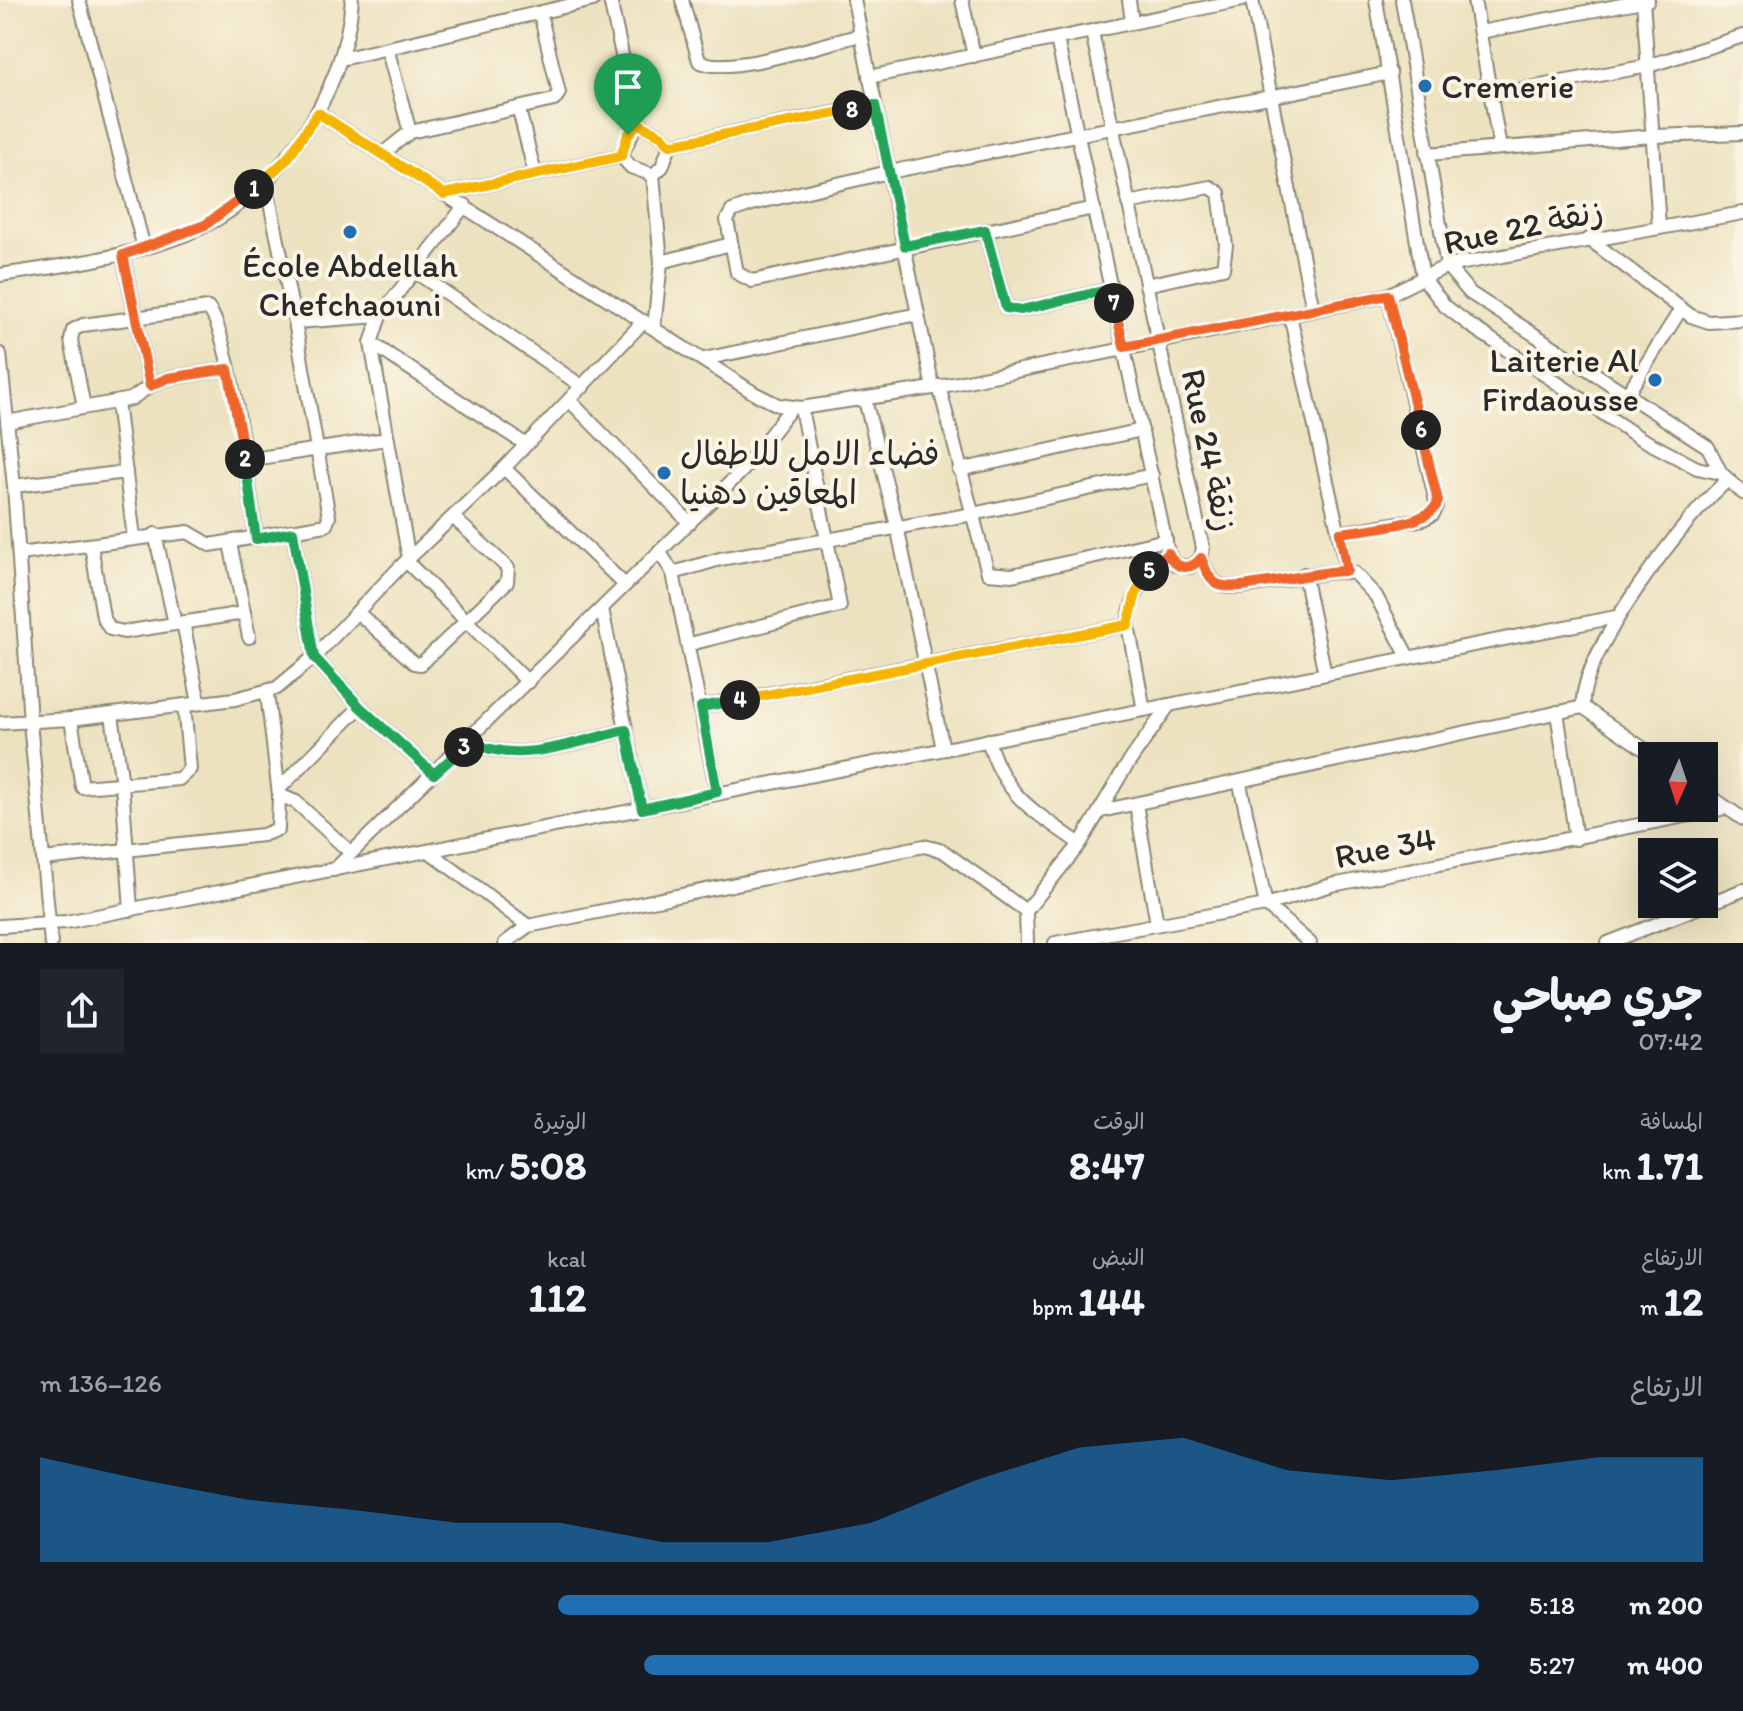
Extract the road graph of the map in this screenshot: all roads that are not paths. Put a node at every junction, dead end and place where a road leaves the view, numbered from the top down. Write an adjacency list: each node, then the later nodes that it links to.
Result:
1 (79, 0): 58 (street)
2 (352, 0): 24 (street)
3 (593, 0): 15 (street)
4 (610, 0): 33 (street)
5 (682, 0): 19 (street)
6 (854, 0): 19 (street)
7 (962, 0): 23 (street)
8 (1129, 0): 16 (street)
9 (1242, 0): 16 (street)
10 (1252, 0): 29 (street)
11 (1376, 0): 26 (street)
12 (1402, 0): 42 (street)
13 (1474, 0): 18 (street)
14 (1644, 1): 18 (street); 25 (street)
15 (540, 13): 22 (street); 31 (street)
16 (1132, 22): 17 (street)
17 (1092, 32): 21 (street); 34 (street, Rue 24 زنقة)
18 (1480, 32): 28 (street)
19 (861, 35): 27 (street)
20 (1743, 36): 25 (street)
21 (1057, 39): 23 (street); 38 (street, Rue 24 زنقة)
22 (387, 48): 24 (street); 35 (street)
23 (974, 56): 27 (street)
24 (341, 59): 32 (street)
25 (1648, 66): 28 (street); 37 (street)
26 (1390, 73): 29 (street); 64 (street)
27 (869, 77): 30 (street)
28 (1492, 95): 40 (street)
29 (1271, 98): 34 (street); 69 (street)
30 (875, 105): 39 (street); 44 (street)
31 (519, 110): 35 (street); 45 (street)
32 (318, 113): 41 (street); 47 (street)
33 (637, 123): 39 (street); 43 (street)
34 (1113, 130): 38 (street); 49 (street, Rue 24 زنقة)
35 (410, 132): 41 (street)
36 (1743, 133): 37 (street)
37 (1653, 136): 40 (street); 53 (street)
38 (1078, 137): 44 (street); 51 (street, Rue 24 زنقة)
39 (670, 145): 46 (street)
40 (1500, 148): 42 (street)
41 (382, 154): 48 (street)
42 (1427, 154): 61 (street)
43 (621, 156): 45 (street); 46 (street)
44 (889, 172): 56 (street); 57 (street)
45 (535, 174): 48 (street)
46 (653, 175): 60 (street)
47 (265, 179): 58 (street); 75 (street)
48 (444, 194): 50 (street)
49 (1128, 203): 65 (street, Rue 24 زنقة); 65 (street)
50 (465, 205): 62 (street); 76 (street)
51 (1094, 208): 54 (street); 66 (street, Rue 24 زنقة)
52 (1743, 213): 53 (street, Rue 22 زنقة)
53 (1659, 227): 55 (street, Rue 22 زنقة)
54 (985, 230): 57 (street); 66 (street)
55 (1589, 239): 61 (street, Rue 22 زنقة); 68 (street)
56 (731, 244): 57 (street); 60 (street)
57 (905, 246): 70 (street)
58 (144, 248): 59 (street)
59 (123, 255): 63 (street); 73 (street)
60 (661, 262): 76 (street)
61 (1447, 266): 64 (street, Rue 22 زنقة); 86 (street)
62 (414, 271): 72 (street); 83 (street)
63 (0, 275)
64 (1423, 278): 67 (street, Rue 22 زنقة); 103 (street)
65 (1146, 285): 77 (street, Rue 24 زنقة)
66 (1111, 289): 79 (street, Rue 24 زنقة)
67 (1388, 295): 69 (street, Rue 22 زنقة); 111 (street)
68 (1681, 309): 74 (street); 86 (street)
69 (1313, 310): 71 (street, Rue 22 زنقة)
70 (918, 314): 81 (street); 84 (street)
71 (1290, 315): 77 (street, Rue 22 زنقة); 111 (street)
72 (380, 316): 75 (street); 78 (street)
73 (136, 318): 82 (street); 85 (street); 90 (street)
74 (1743, 320)
75 (295, 322): 97 (street)
76 (649, 324): 81 (street); 83 (street)
77 (1158, 341): 79 (street, Rue 22 زنقة); 121 (street, Rue 24 زنقة)
78 (371, 343): 94 (street); 96 (street)
79 (1124, 347): 84 (street, Rue 22 زنقة); 93 (street, Rue 24 زنقة)
80 (0, 354): 92 (street)
81 (704, 359): 91 (street)
82 (228, 369): 85 (street); 98 (street)
83 (583, 387): 88 (street)
84 (936, 387): 87 (street, Rue 22 زنقة); 100 (street)
85 (148, 389): 89 (street)
86 (1626, 396): 103 (street)
87 (865, 400): 91 (street, Rue 22 زنقة); 109 (street)
88 (570, 401): 96 (street); 108 (street)
89 (117, 402): 90 (street); 101 (street)
90 (84, 407): 92 (street)
91 (796, 408): 108 (street); 115 (street)
92 (7, 422): 95 (street)
93 (1142, 430): 100 (street); 102 (street, Rue 24 زنقة)
94 (386, 439): 97 (street); 122 (street)
95 (5, 440): 104 (street)
96 (525, 444): 99 (street)
97 (318, 450): 98 (street); 110 (street)
98 (246, 460): 114 (street)
99 (504, 468): 107 (street); 126 (street)
100 (959, 470): 106 (street)
101 (126, 472): 104 (street); 113 (street)
102 (1152, 475): 106 (street); 118 (street, Rue 24 زنقة)
103 (1724, 477): 105 (street); 130 (street)
104 (14, 486): 120 (street)
105 (1743, 493)
106 (973, 514): 109 (street); 118 (street)
107 (454, 518): 122 (street); 131 (street)
108 (690, 523): 119 (street)
109 (897, 526): 115 (street); 138 (street)
110 (293, 532): 114 (street); 136 (street)
111 (1340, 533): 123 (street)
112 (155, 534): 113 (street); 116 (street); 132 (street)
113 (134, 538): 117 (street)
114 (256, 539): 116 (street)
115 (828, 540): 124 (street); 135 (street)
116 (230, 543): 129 (street)
117 (91, 545): 120 (street); 132 (street)
118 (1167, 547): 121 (street, Rue 24 زنقة); 133 (street)
119 (659, 551): 124 (street); 126 (street)
120 (19, 554): 152 (street)
121 (1201, 558): 125 (street)
122 (408, 561): 128 (street); 131 (street)
123 (1347, 571): 125 (street); 137 (street)
124 (673, 573): 135 (street)
125 (1304, 574): 139 (street)
126 (625, 585): 127 (street)
127 (602, 609): 140 (street); 154 (street)
128 (357, 612): 131 (street); 136 (street)
129 (244, 613): 132 (street); 134 (street)
130 (1616, 617): 137 (street); 147 (street)
131 (466, 621): 140 (street)
132 (179, 623): 142 (street)
133 (1128, 625): 138 (street); 148 (street)
134 (249, 637)
135 (690, 644): 146 (street)
136 (314, 657): 141 (street); 145 (street)
137 (1408, 657): 139 (street)
138 (925, 663): 146 (street); 158 (street)
139 (1325, 674): 144 (street)
140 (528, 682): 156 (street)
141 (267, 693): 142 (street); 162 (street)
142 (199, 703): 143 (street)
143 (184, 705): 150 (street); 160 (street)
144 (1169, 705): 148 (street); 168 (street)
145 (360, 707): 159 (street); 162 (street)
146 (701, 707): 163 (street)
147 (1583, 707): 149 (street); 157 (street)
148 (1144, 710): 155 (street)
149 (1557, 712): 161 (street); 170 (street)
150 (112, 715): 151 (street); 160 (street)
151 (71, 719): 152 (street); 160 (street)
152 (30, 722): 153 (street); 175 (street)
153 (0, 723)
154 (626, 730): 156 (street); 167 (street)
155 (988, 740): 158 (street); 171 (street)
156 (469, 741): 159 (street)
157 (1638, 745)
158 (943, 749): 163 (street)
159 (434, 774): 174 (street)
160 (122, 784): 172 (street)
161 (1240, 784): 165 (street); 178 (street)
162 (279, 792): 172 (street); 174 (street)
163 (717, 792): 167 (street)
164 (1718, 802): 166 (street)
165 (1136, 804): 168 (street); 181 (street)
166 (1726, 808): 169 (street); 170 (street, Rue 34)
167 (642, 809): 173 (street)
168 (1101, 811): 171 (street)
169 (1743, 819)
170 (1576, 839): 178 (street, Rue 34)
171 (1080, 844): 180 (street)
172 (127, 852): 175 (street); 179 (street)
173 (430, 852): 176 (street); 184 (street)
174 (351, 853): 176 (street)
175 (43, 859): 182 (street)
176 (334, 870): 179 (street)
177 (1743, 890): 190 (street)
178 (1266, 905): 181 (street, Rue 34); 189 (street)
179 (131, 910): 182 (street)
180 (1026, 911): 184 (street); 187 (street)
181 (1157, 924): 188 (street, Rue 34)
182 (48, 925): 183 (street); 185 (street)
183 (0, 926)
184 (528, 926): 186 (street)
185 (51, 943)
186 (505, 943)
187 (1027, 943)
188 (1055, 943)
189 (1310, 943)
190 (1608, 943)

